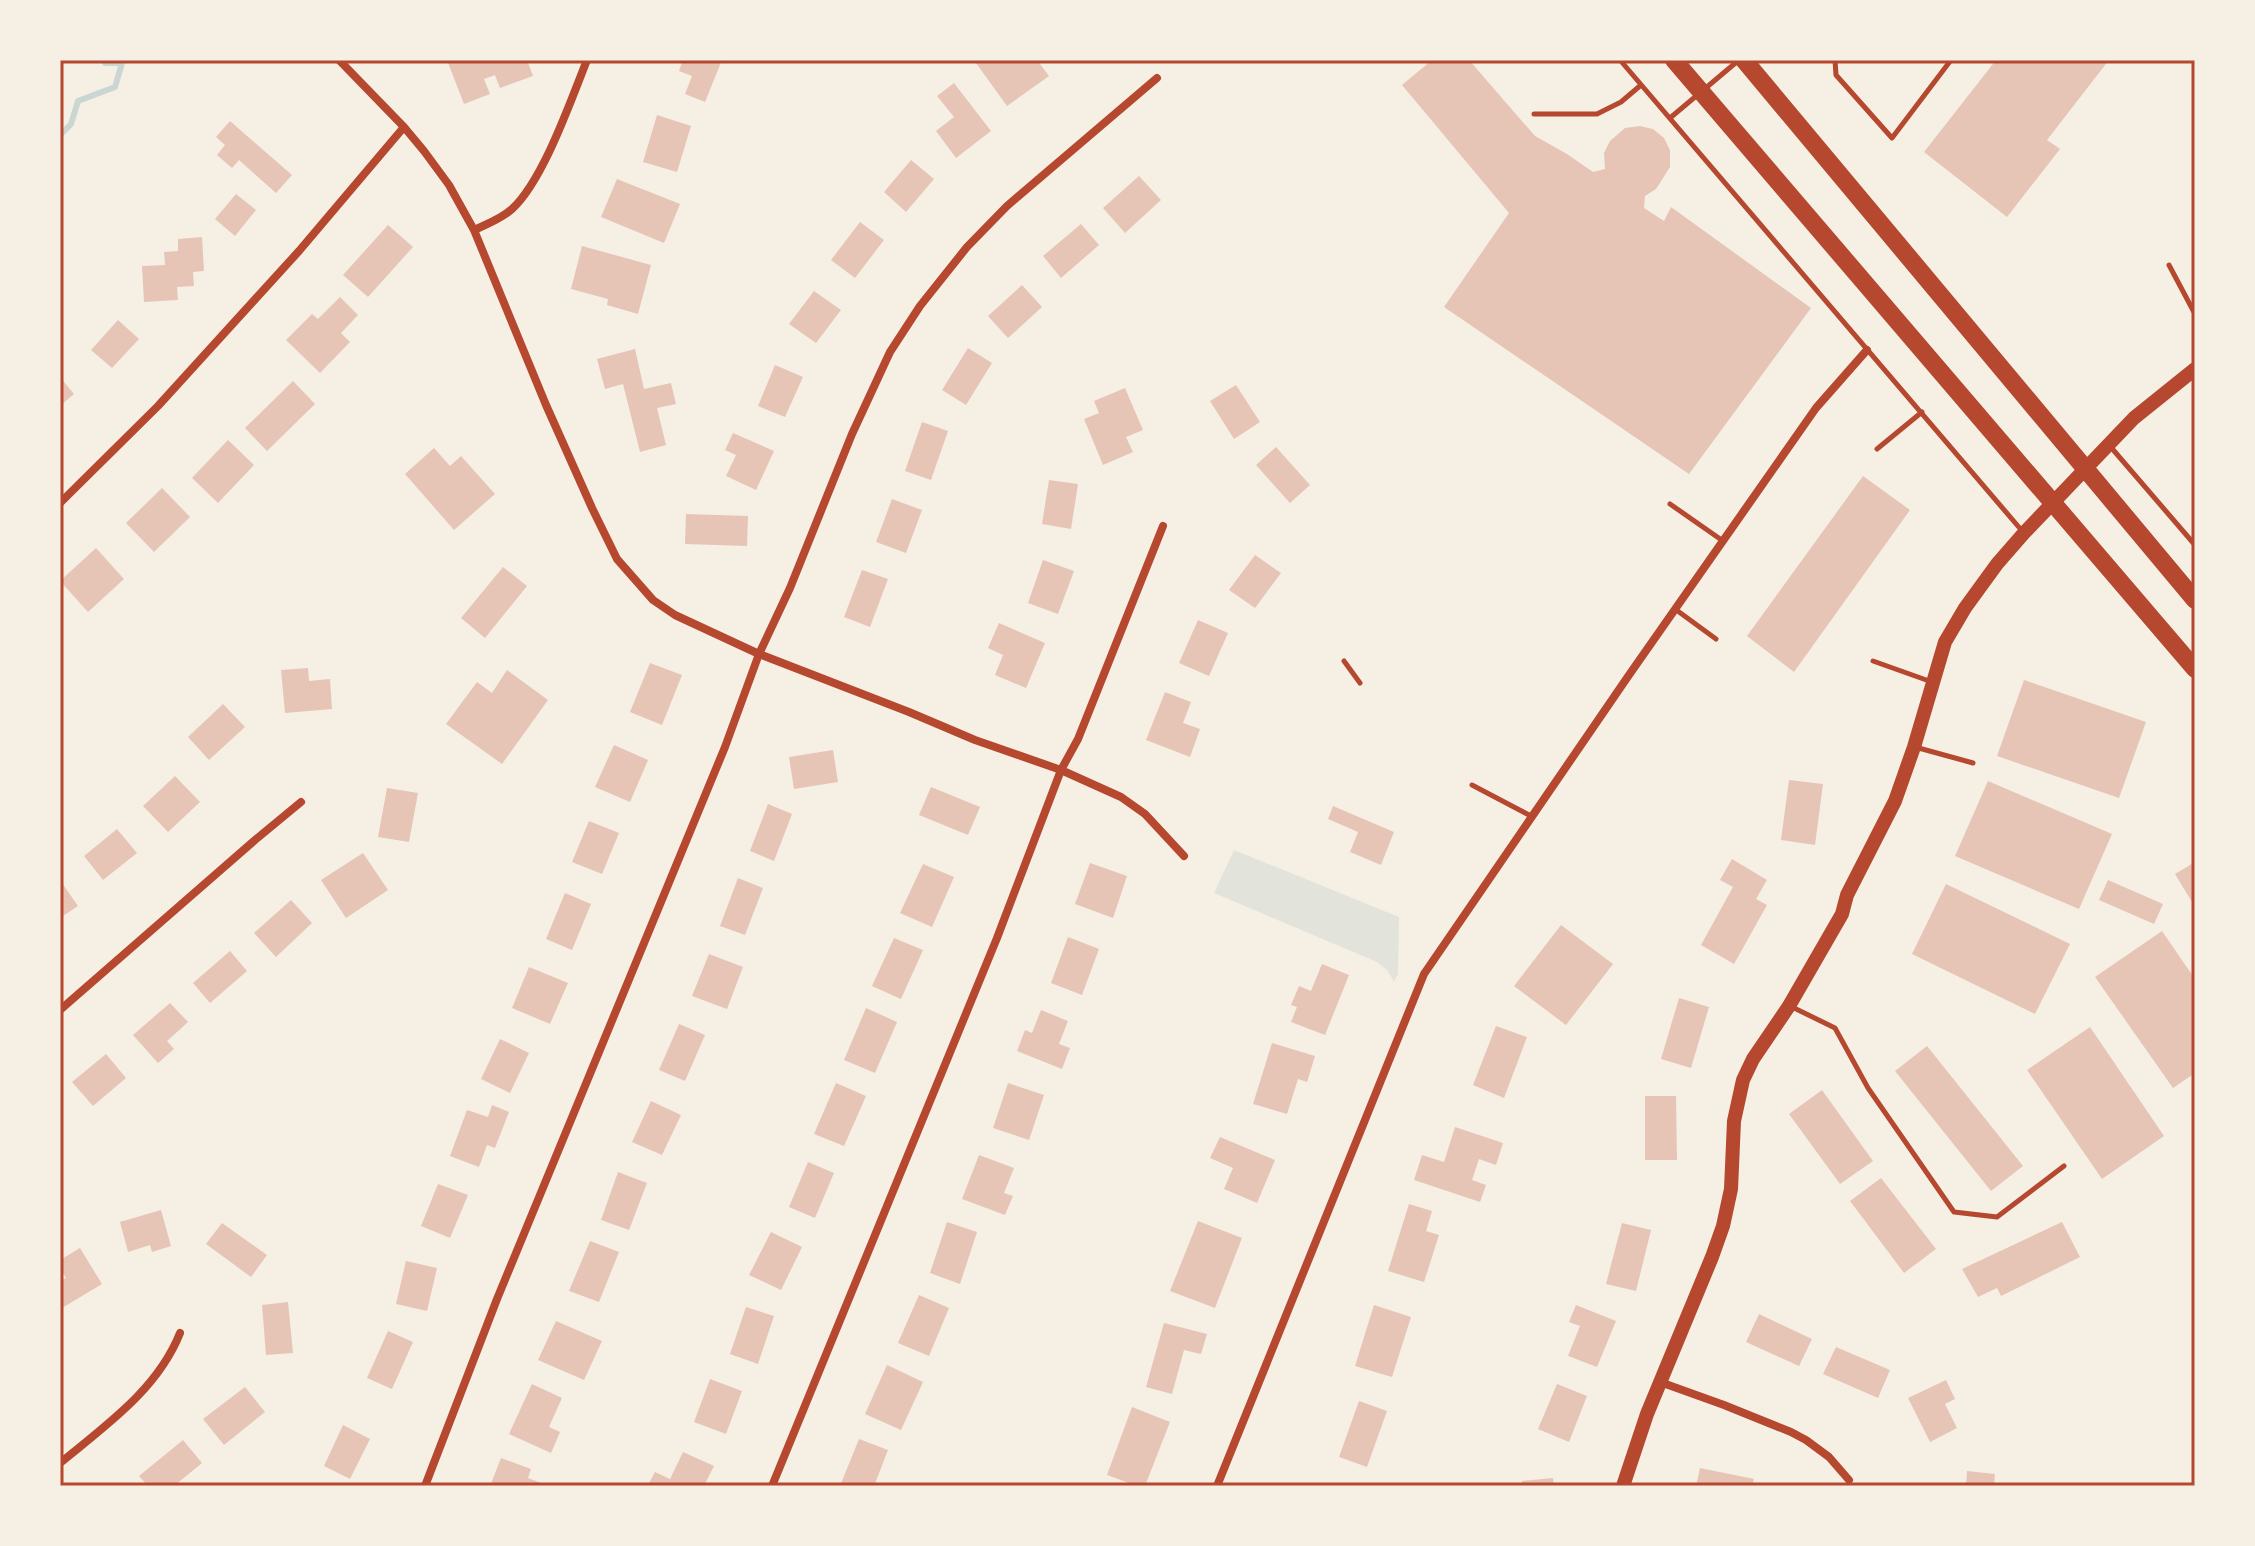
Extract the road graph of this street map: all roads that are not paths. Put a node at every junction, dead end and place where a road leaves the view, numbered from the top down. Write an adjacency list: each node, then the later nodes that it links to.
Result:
1 (339, 60): 13 (street)
2 (587, 60): 14 (street)
3 (1620, 60): 9 (lane)
4 (1674, 60): 10 (main road)
5 (1742, 60): 10 (lane); 22 (main road)
6 (1835, 60): 7 (lane)
7 (1951, 60)
8 (1157, 78): 33 (street)
9 (1641, 85): 11 (lane); 12 (lane)
10 (1702, 93): 12 (lane); 23 (main road)
11 (1534, 114)
12 (1670, 118): 17 (lane)
13 (404, 127): 14 (street); 24 (street)
14 (474, 230): 33 (street)
15 (2169, 265): 16 (lane)
16 (2195, 314)
17 (1867, 350): 19 (lane); 28 (street)
18 (2195, 369): 20 (street)
19 (1922, 412): 21 (lane); 27 (lane)
20 (2108, 445): 22 (street); 29 (lane)
21 (1877, 449)
22 (2085, 468): 23 (street); 30 (main road)
23 (2053, 502): 27 (street); 36 (main road)
24 (60, 503)
25 (1670, 504): 28 (lane)
26 (1163, 526): 41 (street)
27 (2024, 533): 37 (street)
28 (1724, 541): 31 (street)
29 (2195, 545)
30 (2195, 600)
31 (1675, 609): 32 (lane); 44 (street)
32 (1716, 639)
33 (759, 654): 41 (street); 53 (street)
34 (1344, 661): 38 (lane)
35 (1873, 661): 37 (lane)
36 (2195, 669)
37 (1932, 682): 39 (street)
38 (1360, 683)
39 (1914, 747): 40 (lane); 46 (street)
40 (1973, 763)
41 (1061, 770): 45 (street); 54 (street)
42 (1472, 785): 44 (lane)
43 (301, 802): 47 (street)
44 (1532, 816): 55 (street)
45 (1184, 856)
46 (1789, 1006): 48 (lane); 50 (street)
47 (60, 1010)
48 (2064, 1166)
49 (180, 1333): 51 (street)
50 (1660, 1382): 52 (street); 56 (street)
51 (60, 1463)
52 (1849, 1480)
53 (425, 1486)
54 (772, 1486)
55 (1217, 1486)
56 (1623, 1486)

